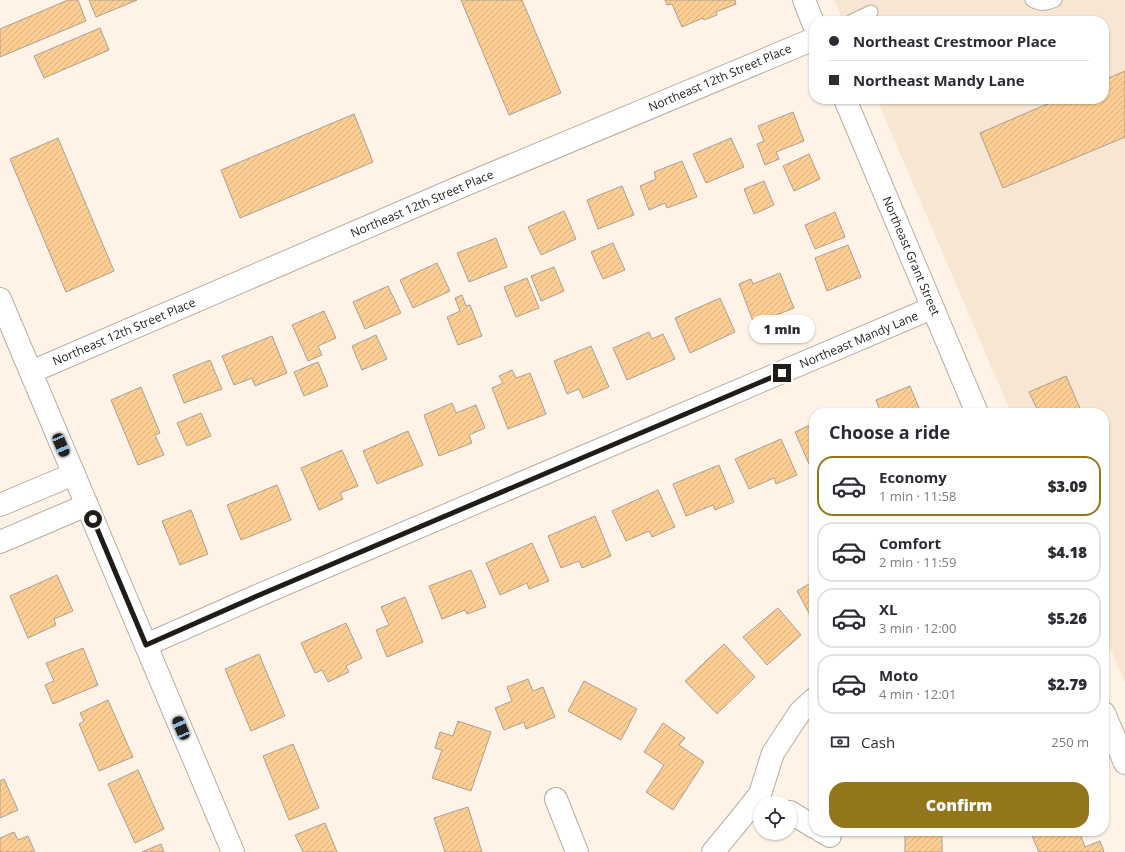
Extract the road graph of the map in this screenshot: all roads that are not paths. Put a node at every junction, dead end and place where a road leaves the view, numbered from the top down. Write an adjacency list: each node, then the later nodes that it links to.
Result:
1 (804, 0): 5 (street)
2 (1032, 0): 3 (lane)
3 (1055, 0)
4 (871, 12): 6 (lane)
5 (810, 16)
6 (863, 16)
7 (809, 41): 11 (street, Northeast 12th Street Place)
8 (847, 104): 10 (street, Northeast Grant Street)
9 (0, 299): 11 (street)
10 (932, 308): 12 (street, Northeast Grant Street); 17 (street, Northeast Mandy Lane)
11 (30, 372): 13 (street)
12 (975, 408)
13 (74, 474): 14 (street); 15 (street)
14 (0, 505)
15 (87, 505): 16 (street); 17 (street)
16 (0, 542)
17 (146, 645): 26 (street)
18 (809, 704): 21 (street)
19 (1109, 724): 20 (street)
20 (1125, 763)
21 (767, 796)
22 (556, 799): 27 (street)
23 (753, 810): 28 (street)
24 (797, 816): 25 (street)
25 (809, 823)
26 (233, 852)
27 (577, 852)
28 (713, 852)

